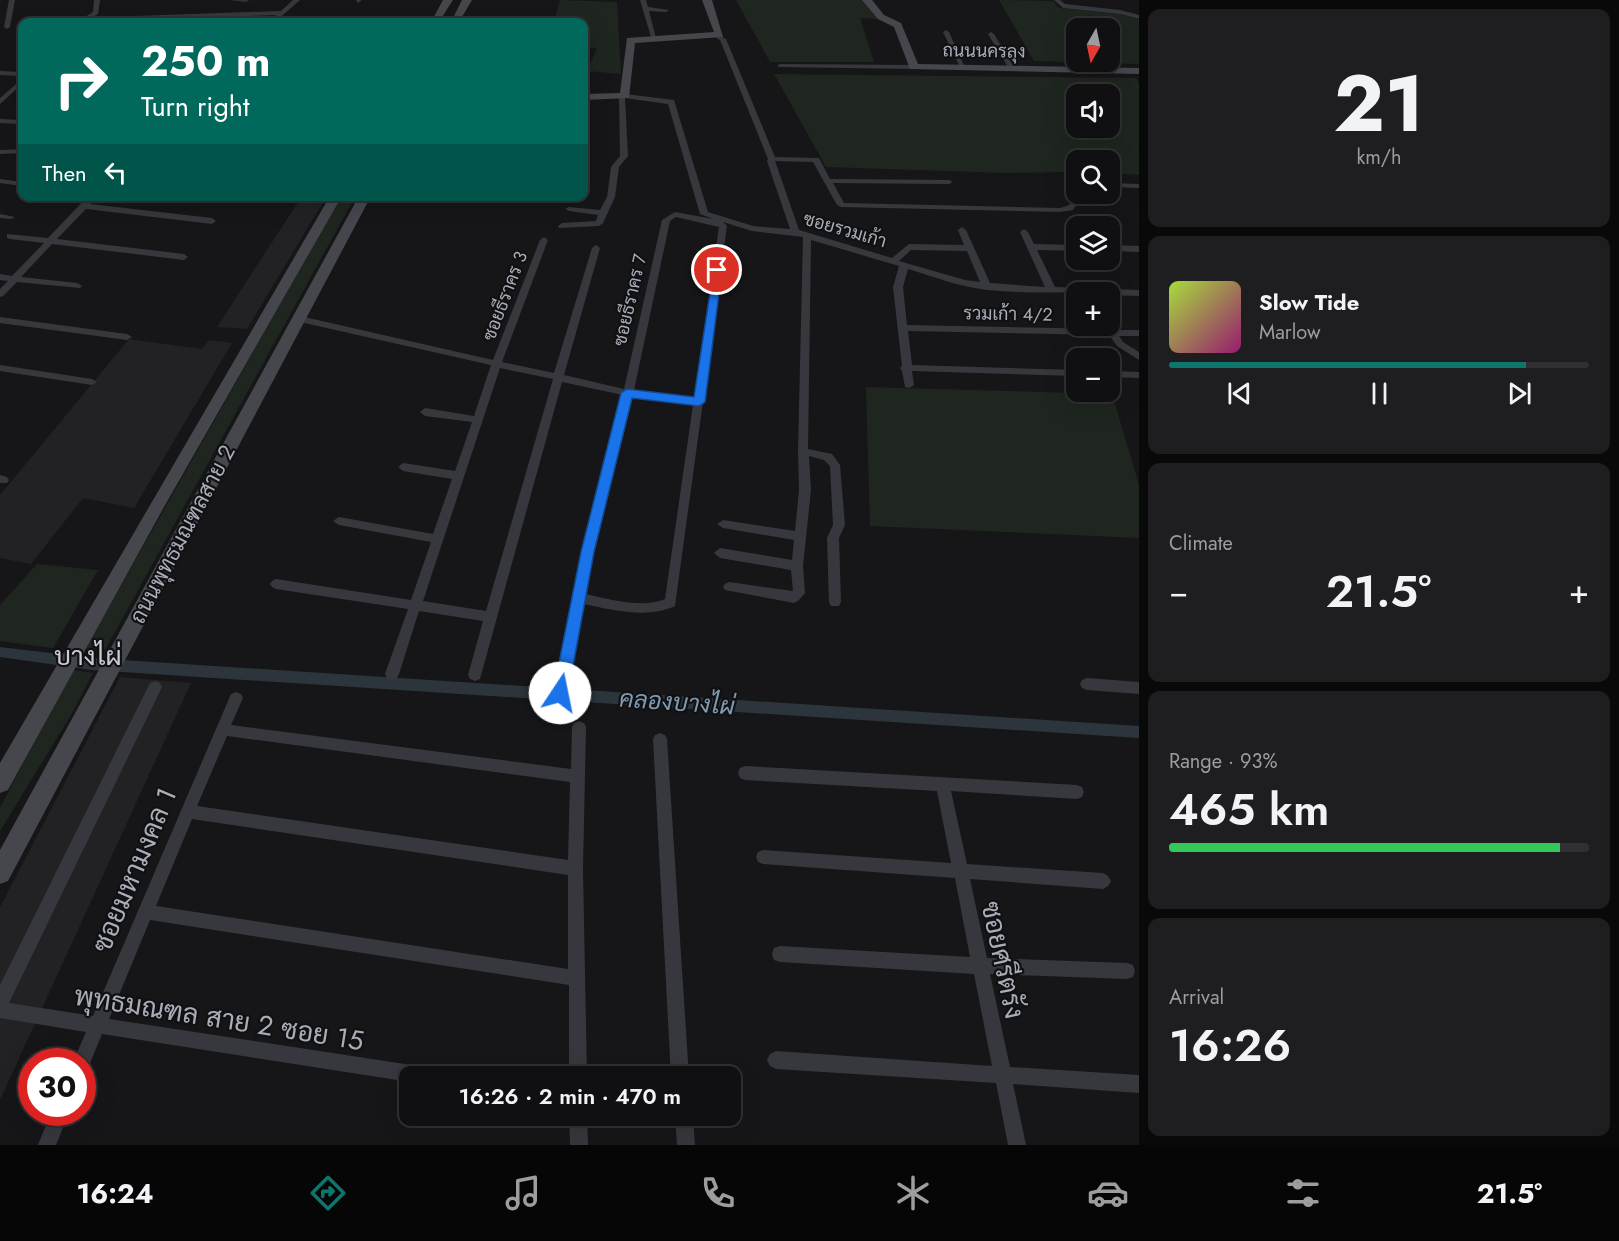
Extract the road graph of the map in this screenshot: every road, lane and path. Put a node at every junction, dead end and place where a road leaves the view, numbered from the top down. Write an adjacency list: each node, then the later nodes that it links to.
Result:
1 (12, 0): 22 (street)
2 (97, 0): 17 (street)
3 (297, 0): 13 (street)
4 (448, 0): 20 (main road)
5 (467, 0): 21 (main road)
6 (643, 0): 11 (street)
7 (706, 0): 25 (main road)
8 (867, 0): 28 (main road, ถนนนครลุง)
9 (1057, 0): 16 (street)
10 (199, 6): 15 (street)
11 (646, 9): 12 (street); 26 (street)
12 (666, 10)
13 (282, 13): 15 (street); 19 (street)
14 (187, 16): 15 (street); 18 (street)
15 (195, 16)
16 (1139, 17)
17 (87, 18)
18 (158, 18)
19 (276, 18)
20 (437, 18)
21 (457, 18)
22 (7, 27)
23 (946, 32): 29 (street)
24 (991, 34): 30 (street)
25 (717, 36): 26 (main road); 48 (street)
26 (654, 37): 38 (main road)
27 (780, 66): 28 (street)
28 (914, 67): 29 (main road, ถนนนครลุง)
29 (963, 67): 30 (main road, ถนนนครลุง)
30 (1011, 67): 31 (main road, ถนนนครลุง)
31 (1139, 70)
32 (0, 73): 33 (street)
33 (18, 74)
34 (18, 84): 35 (street)
35 (3, 96): 36 (street); 39 (street)
36 (18, 97)
37 (588, 97): 38 (main road)
38 (623, 97): 59 (street); 65 (street, ซอยรวมเก้า)
39 (0, 102)
40 (0, 121): 41 (street)
41 (18, 122)
42 (0, 145): 43 (street)
43 (18, 146)
44 (0, 152): 45 (street)
45 (18, 152)
46 (771, 161): 65 (street)
47 (0, 181): 50 (street)
48 (827, 181): 49 (street); 56 (street)
49 (949, 182)
50 (18, 183)
51 (1120, 185): 52 (street)
52 (1139, 186)
53 (90, 201): 57 (street)
54 (333, 201): 140 (main road, ถนนพุทธมณฑลสาย 2)
55 (362, 201): 91 (main road, ถนนพุทธมณฑลสาย 2)
56 (1073, 204)
57 (86, 206): 62 (street); 70 (street)
58 (569, 209): 59 (street)
59 (603, 213): 63 (street)
60 (0, 216): 61 (street)
61 (12, 217)
62 (212, 221)
63 (562, 226)
64 (962, 230): 73 (street)
65 (795, 232): 68 (street, ซอยรวมเก้า)
66 (1024, 232): 71 (street)
67 (10, 236): 70 (street)
68 (807, 237): 78 (street, ซอยรวมเก้า); 113 (street)
69 (544, 240): 100 (street, ซอยธีราคร 3)
70 (53, 241): 77 (street); 82 (street)
71 (1031, 247): 74 (street); 86 (street)
72 (596, 248): 106 (street)
73 (970, 248): 78 (street); 85 (street)
74 (1066, 248)
75 (1120, 248): 76 (street)
76 (1139, 249)
77 (184, 257)
78 (893, 262): 79 (street, ซอยรวมเก้า)
79 (904, 266): 80 (street, ซอยรวมเก้า); 83 (street)
80 (926, 273): 83 (street); 85 (street, ซอยรวมเก้า)
81 (0, 277): 82 (street)
82 (15, 279): 84 (street); 90 (street)
83 (900, 279): 93 (street)
84 (77, 286)
85 (987, 286): 86 (street, ซอยรวมเก้า)
86 (1052, 291): 87 (street, ซอยรวมเก้า)
87 (1066, 291)
88 (1120, 293): 89 (street, ซอยรวมเก้า)
89 (1139, 293)
90 (0, 294)
91 (300, 319): 100 (street); 146 (main road, ถนนพุทธมณฑลสาย 2)
92 (0, 320): 98 (street)
93 (904, 328): 94 (street, รวมเก้า 4/2); 102 (street)
94 (1066, 329)
95 (1120, 330): 96 (street, รวมเก้า 4/2)
96 (1139, 333)
97 (1114, 336): 99 (street)
98 (127, 337)
99 (1139, 357)
100 (497, 363): 106 (street); 112 (street, ซอยธีราคร 3)
101 (0, 368): 107 (street)
102 (905, 368): 103 (street); 108 (street)
103 (1066, 373)
104 (1120, 374): 105 (street)
105 (1139, 375)
106 (558, 377): 109 (street); 127 (street)
107 (92, 382)
108 (909, 385)
109 (627, 393): 110 (street); 110 (street, ซอยธีราคร 7); 124 (street, ซอยธีราคร 7)
110 (699, 402): 124 (street)
111 (425, 412): 112 (street)
112 (479, 420): 115 (street, ซอยธีราคร 3)
113 (803, 451): 118 (street); 125 (street)
114 (403, 467): 115 (street)
115 (460, 476): 119 (street, ซอยธีราคร 3)
116 (339, 521): 119 (street)
117 (723, 524): 118 (street)
118 (799, 536): 121 (street)
119 (436, 538): 126 (street, ซอยธีราคร 3)
120 (720, 553): 121 (street)
121 (797, 566): 123 (street)
122 (276, 584): 126 (street)
123 (729, 586)
124 (579, 598): 133 (street, ซอยธีราคร 7)
125 (835, 602)
126 (416, 605): 127 (street); 128 (street, ซอยธีราคร 3)
127 (492, 617): 129 (street)
128 (392, 674)
129 (475, 675)
130 (1087, 684): 132 (street)
131 (155, 687): 154 (street)
132 (1139, 688)
133 (560, 693)
134 (236, 698): 136 (street, ซอยมหามงคล 1)
135 (579, 727): 139 (street)
136 (224, 730): 139 (street); 143 (street, ซอยมหามงคล 1)
137 (660, 739): 160 (street)
138 (745, 773): 141 (street)
139 (578, 776): 145 (street)
140 (0, 783)
141 (943, 785): 142 (street); 147 (street, ซอยศรีตรัง)
142 (1077, 792)
143 (189, 812): 145 (street); 149 (street, ซอยมหามงคล 1)
144 (763, 857): 147 (street)
145 (575, 869): 153 (street)
146 (0, 873)
147 (959, 873): 148 (street); 151 (street, ซอยศรีตรัง)
148 (1103, 881)
149 (145, 912): 153 (street); 156 (street, ซอยมหามงคล 1)
150 (780, 954): 151 (street)
151 (978, 966): 152 (street); 162 (street, ซอยศรีตรัง)
152 (1127, 971)
153 (576, 978): 159 (street)
154 (0, 1003)
155 (0, 1010): 156 (street, พุทธมณฑล สาย 2 ซอย 15)
156 (97, 1026): 157 (street, ซอยมหามงคล 1); 161 (street, พุทธมณฑล สาย 2 ซอย 15)
157 (88, 1048)
158 (776, 1060): 162 (street)
159 (578, 1066)
160 (679, 1066)
161 (399, 1072)
162 (1001, 1076): 163 (street); 170 (street, ซอยศรีตรัง)
163 (1139, 1084)
164 (55, 1126): 167 (street)
165 (578, 1126): 168 (street)
166 (685, 1126): 169 (street)
167 (47, 1145)
168 (579, 1145)
169 (686, 1145)
170 (1017, 1145)

